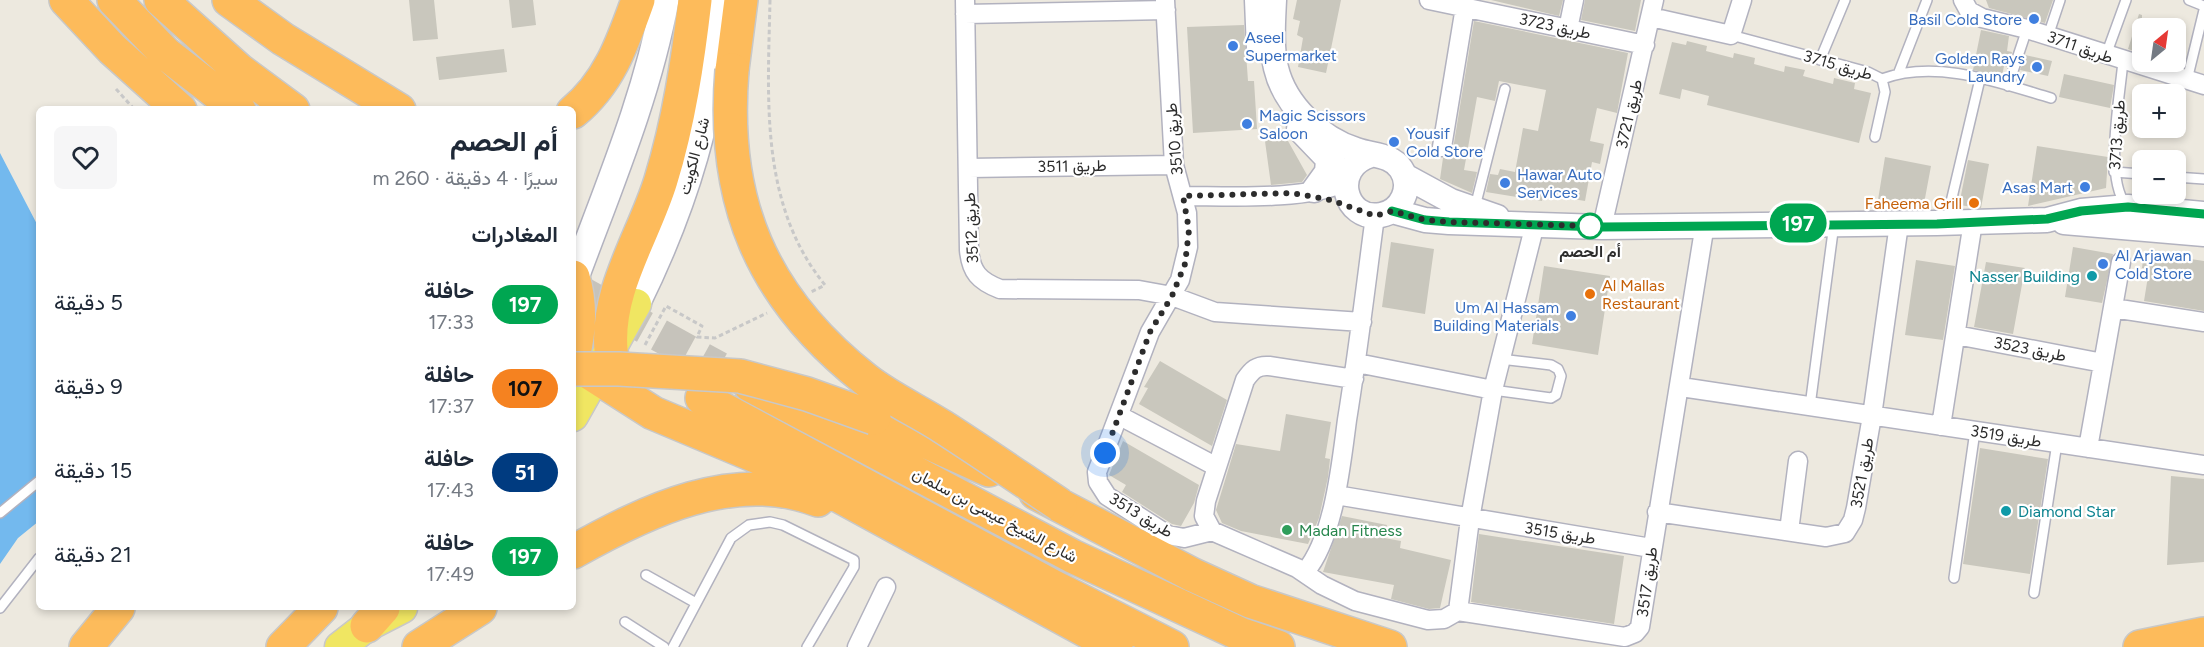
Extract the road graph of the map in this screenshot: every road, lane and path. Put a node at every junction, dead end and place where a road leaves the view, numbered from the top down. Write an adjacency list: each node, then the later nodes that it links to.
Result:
1 (66, 0): 35 (highway)
2 (114, 0): 45 (highway)
3 (161, 0): 46 (highway)
4 (216, 0): 47 (highway)
5 (229, 0): 48 (highway)
6 (638, 0): 49 (highway)
7 (665, 0): 78 (main road)
8 (695, 0): 86 (highway)
9 (723, 0): 81 (main road, شارع الكويت)
10 (741, 0): 107 (highway, bridge)
11 (1257, 0): 39 (street)
12 (1274, 0): 39 (street)
13 (1429, 0): 23 (street, طريق 3723)
14 (1574, 0): 27 (street)
15 (1742, 0): 29 (street)
16 (1927, 0): 34 (lane)
17 (2060, 0): 30 (lane)
18 (2126, 0): 32 (lane, طريق 3713)
19 (2188, 0): 26 (lane)
20 (1841, 1): 33 (lane)
21 (1961, 2): 28 (street, طريق 3711)
22 (1166, 5): 24 (street, طريق 3512); 54 (street, طريق 3510)
23 (1476, 6): 27 (street, طريق 3723); 51 (street)
24 (965, 7): 55 (street, طريق 3512)
25 (1653, 8): 29 (street); 31 (street, طريق 3721)
26 (2204, 8): 38 (lane)
27 (1568, 29): 31 (street, طريق 3723)
28 (2027, 29): 30 (street, طريق 3711); 40 (lane)
29 (1731, 35): 33 (lane, طريق 3715)
30 (2048, 36): 32 (street, طريق 3711)
31 (1645, 45): 75 (street, طريق 3721)
32 (2114, 58): 38 (street, طريق 3711); 56 (lane, طريق 3713)
33 (1820, 60): 36 (lane, طريق 3715)
34 (1899, 72): 36 (lane, طريق 3715); 37 (lane, طريق 3715)
35 (144, 79): 43 (highway); 44 (highway)
36 (1882, 79): 50 (lane)
37 (1980, 79): 40 (lane, طريق 3715); 71 (lane)
38 (2196, 82)
39 (1274, 83): 52 (street); 53 (street)
40 (2008, 86): 42 (lane, طريق 3715)
41 (1505, 89): 65 (lane)
42 (2051, 98)
43 (168, 106)
44 (175, 106)
45 (234, 106)
46 (288, 106)
47 (355, 106)
48 (392, 106)
49 (576, 109)
50 (1875, 137)
51 (1442, 147)
52 (1371, 155): 58 (street); 61 (street)
53 (1328, 160): 61 (street); 62 (street)
54 (1174, 165): 55 (street, طريق 3511); 63 (street, طريق 3510)
55 (969, 168): 80 (street, طريق 3512)
56 (2114, 172): 57 (lane); 64 (lane, طريق 3713)
57 (2132, 173)
58 (1405, 176): 65 (street); 66 (street)
59 (2186, 178): 60 (lane)
60 (2204, 179)
61 (1346, 180): 62 (street); 66 (street)
62 (1303, 192): 63 (street); 66 (street)
63 (1183, 196): 80 (street, طريق 3510)
64 (2128, 207): 67 (street); 68 (street)
65 (1474, 209): 72 (street)
66 (1375, 212): 72 (street); 83 (street)
67 (2204, 214)
68 (2047, 219): 69 (street); 76 (street)
69 (1973, 222): 71 (street); 85 (street)
70 (1834, 223): 73 (street); 74 (street); 95 (lane)
71 (1946, 223): 74 (street)
72 (1527, 224): 75 (street); 87 (street)
73 (1705, 224): 75 (street); 91 (street, طريق 3517)
74 (1899, 224): 97 (street, طريق 3521)
75 (1602, 227)
76 (2204, 234)
77 (2121, 262): 82 (street)
78 (576, 272)
79 (576, 290): 86 (highway)
80 (1172, 296): 83 (street); 96 (street, طريق 3513)
81 (636, 303): 86 (highway)
82 (2113, 308): 84 (street); 88 (street)
83 (1362, 322): 90 (street)
84 (2204, 322)
85 (1956, 335): 88 (street, طريق 3523); 98 (street)
86 (590, 356): 94 (main road); 107 (highway, bridge); 113 (highway)
87 (1500, 359): 92 (street); 92 (lane)
88 (2103, 363): 101 (street)
89 (719, 368): 143 (highway, شارع الشيخ عيسى بن سلمان)
90 (1355, 371): 92 (street); 104 (street); 106 (street)
91 (1680, 387): 95 (street, طريق 3519); 108 (street, طريق 3517)
92 (1493, 390): 110 (street)
93 (702, 398): 142 (highway)
94 (576, 405)
95 (1810, 406): 97 (street, طريق 3519)
96 (1120, 416): 104 (street); 111 (street, طريق 3513)
97 (1872, 416): 98 (street, طريق 3519); 112 (street, طريق 3521)
98 (1941, 426): 99 (street, طريق 3519)
99 (1975, 431): 100 (street, طريق 3519); 119 (lane)
100 (2057, 443): 101 (street, طريق 3519); 121 (lane)
101 (2088, 448): 103 (street, طريق 3519)
102 (1798, 461): 112 (street)
103 (2203, 462)
104 (1217, 466): 111 (street)
105 (36, 483): 109 (lane)
106 (1336, 495): 110 (street, طريق 3515); 117 (street)
107 (1060, 505): 144 (highway)
108 (1657, 512): 112 (street, طريق 3521); 114 (street, طريق 3517)
109 (0, 513)
110 (1470, 519): 114 (street, طريق 3515); 129 (street)
111 (1212, 531): 117 (street)
112 (1789, 531)
113 (901, 532): 115 (highway); 141 (highway)
114 (1651, 548): 129 (street, طريق 3517)
115 (576, 551)
116 (36, 562): 123 (lane)
117 (1305, 573): 129 (street, طريق 3517)
118 (646, 575): 122 (lane)
119 (1953, 578)
120 (886, 587): 140 (street)
121 (2034, 593)
122 (696, 603): 138 (lane); 139 (lane)
123 (0, 608)
124 (116, 610): 133 (highway)
125 (319, 610): 134 (highway)
126 (331, 610): 134 (main road)
127 (396, 610): 130 (main road)
128 (477, 610): 136 (highway)
129 (1458, 611)
130 (375, 617): 135 (main road)
131 (625, 622): 137 (lane)
132 (2204, 634): 145 (highway)
133 (87, 646)
134 (284, 647)
135 (339, 647)
136 (419, 647)
137 (664, 647)
138 (673, 647)
139 (807, 647)
140 (857, 647)
141 (1116, 647)
142 (1172, 647)
143 (1278, 647)
144 (1390, 647)
145 (2140, 647)

